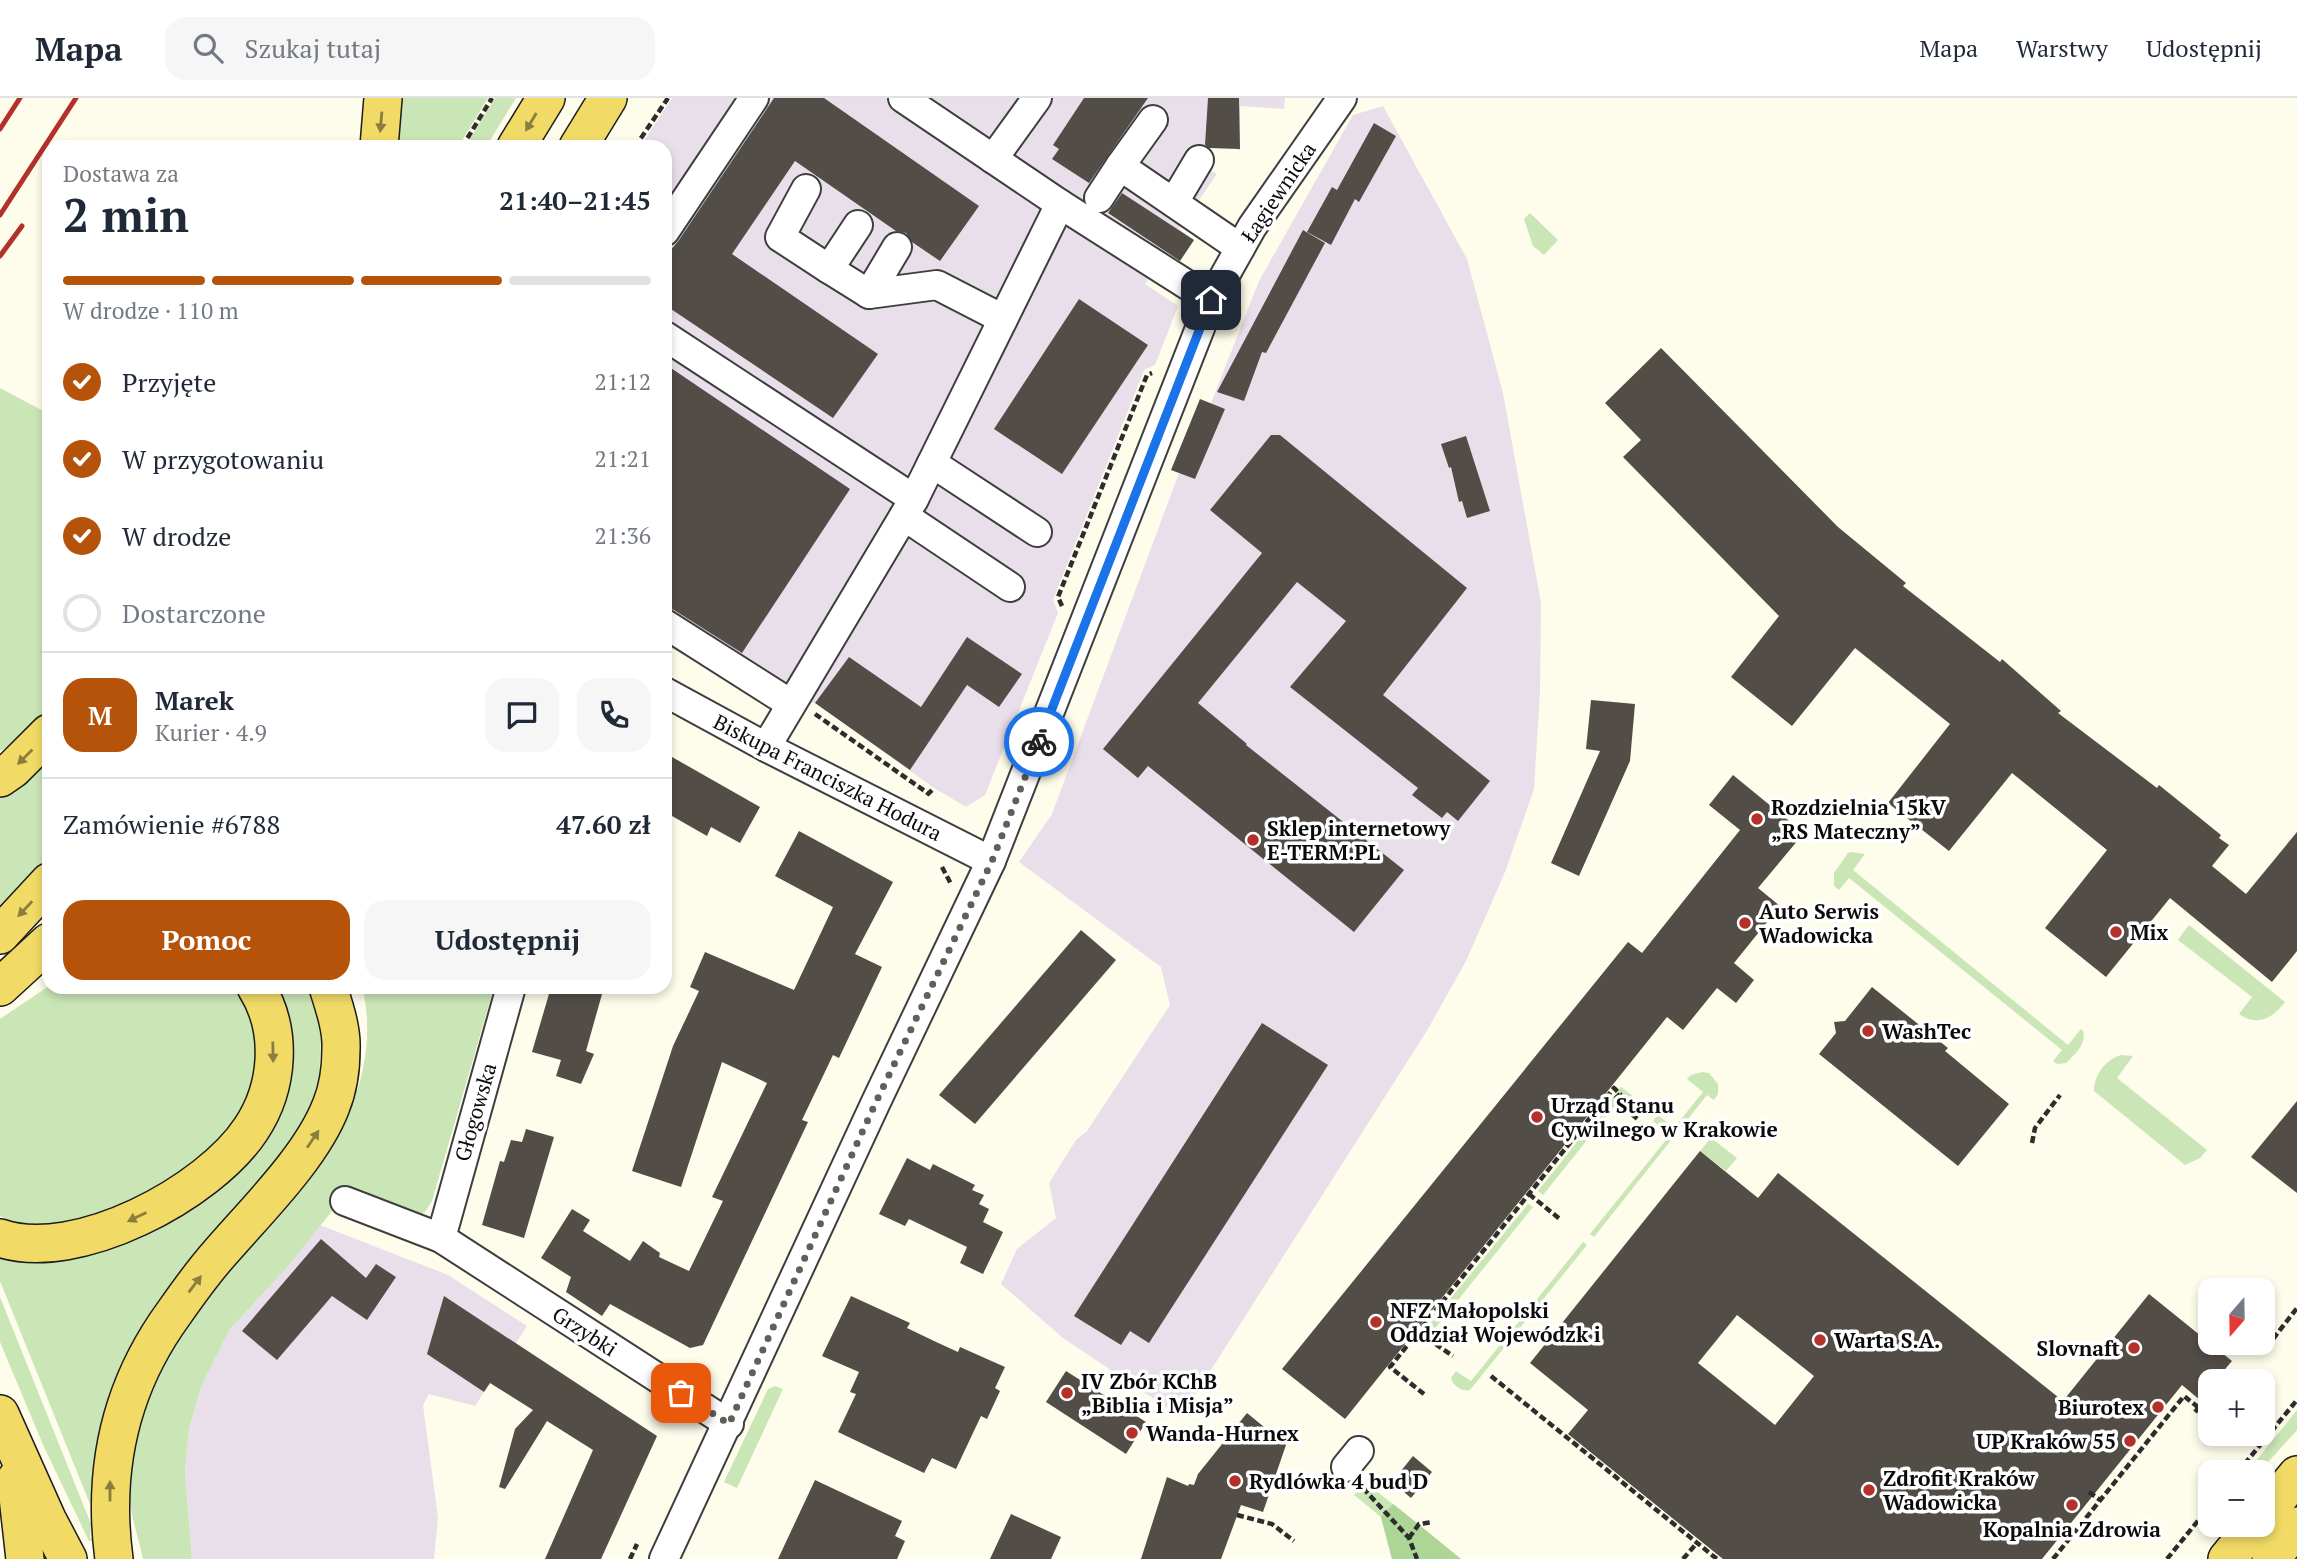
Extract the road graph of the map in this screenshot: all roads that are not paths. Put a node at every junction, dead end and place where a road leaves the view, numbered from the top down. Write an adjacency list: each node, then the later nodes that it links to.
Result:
1 (383, 98): 9 (main road, one-way to 9)
2 (546, 98): 10 (main road, one-way to 10)
3 (754, 98): 19 (street)
4 (903, 98): 12 (street)
5 (1037, 98): 12 (street)
6 (1342, 98): 22 (street, Łagiewnicka)
7 (607, 104): 11 (main road)
8 (1153, 120): 14 (street)
9 (380, 140)
10 (520, 140)
11 (583, 140)
12 (993, 159): 18 (street)
13 (1199, 160): 17 (street)
14 (1120, 166): 16 (street); 17 (street)
15 (806, 189): 23 (street)
16 (1099, 198)
17 (1174, 202): 22 (street)
18 (1060, 205): 25 (street); 26 (street)
19 (672, 221)
20 (858, 225): 23 (street)
21 (897, 247): 24 (street)
22 (1240, 248): 25 (street, Łagiewnicka)
23 (829, 269): 24 (street)
24 (869, 294): 26 (street)
25 (1211, 300): 38 (street, Łagiewnicka)
26 (1003, 319): 28 (street)
27 (672, 341): 29 (street)
28 (932, 463): 29 (street); 30 (street)
29 (909, 508): 31 (street); 34 (street)
30 (1037, 532)
31 (1010, 587)
32 (672, 628): 34 (street)
33 (672, 696): 36 (street, Biskupa Franciszka Hodura)
34 (800, 706): 36 (street)
35 (42, 740): 37 (main road, one-way to 37)
36 (766, 747): 38 (street, Biskupa Franciszka Hodura)
37 (0, 778)
38 (992, 861): 52 (street, Łagiewnicka)
39 (42, 890): 40 (main road, one-way to 40)
40 (0, 935)
41 (42, 948): 43 (main road)
42 (42, 969): 44 (main road)
43 (0, 987)
44 (0, 992)
45 (260, 994): 49 (main road, one-way to 49)
46 (330, 994): 59 (main road, one-way to 46)
47 (509, 994): 50 (street, Głogowska)
48 (345, 1201): 50 (street, Grzybki)
49 (0, 1238)
50 (441, 1238): 52 (street, Grzybki)
51 (3, 1422): 57 (main road); 58 (main road)
52 (729, 1424): 60 (street, Łagiewnicka)
53 (2297, 1475): 54 (main road)
54 (2275, 1502)
55 (2297, 1526): 62 (main road)
56 (2245, 1537): 61 (main road)
57 (25, 1559)
58 (68, 1559)
59 (114, 1559)
60 (664, 1559)
61 (2227, 1559)
62 (2271, 1559)

